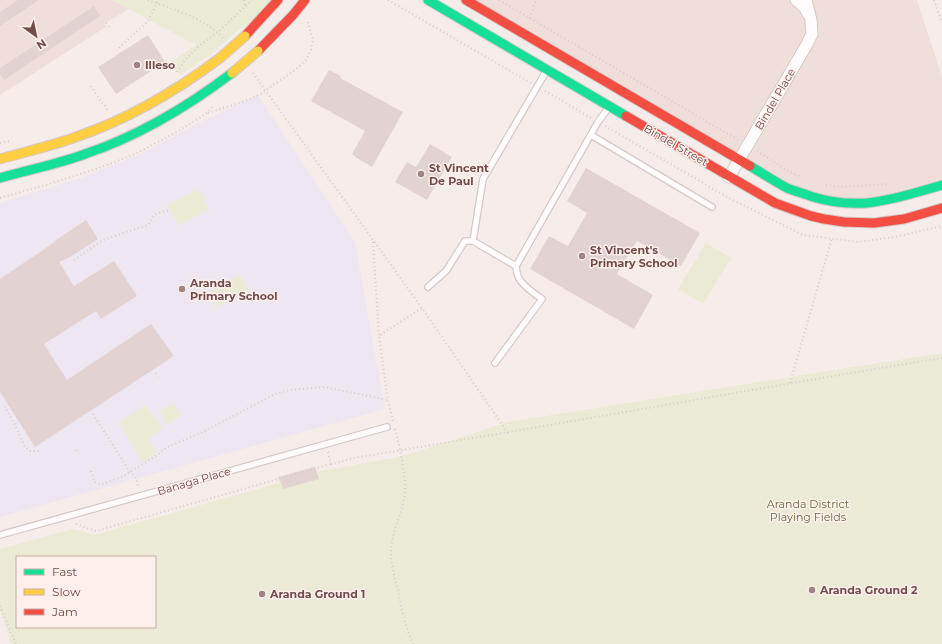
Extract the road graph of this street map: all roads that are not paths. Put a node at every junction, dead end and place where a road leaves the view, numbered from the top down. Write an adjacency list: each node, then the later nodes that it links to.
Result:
1 (278, 0): 11 (street, bridge)
2 (305, 0): 14 (street, bridge)
3 (428, 0): 6 (street, Bindel Street)
4 (796, 0): 7 (street)
5 (806, 0): 7 (street, Bindel Place)
6 (467, 9): 8 (street, Bindel Street); 9 (street, Bindel Street)
7 (811, 20): 12 (street, Bindel Place)
8 (548, 70): 9 (street, Bindel Street); 19 (lane)
9 (615, 98): 10 (lane); 12 (street, Bindel Street); 13 (street, Bindel Street)
10 (591, 135): 16 (lane); 20 (lane)
11 (0, 159)
12 (739, 160): 13 (street, Bindel Place); 18 (street, Bindel Street)
13 (729, 177): 18 (street, Bindel Street)
14 (0, 178)
15 (942, 185): 18 (street, Bindel Street)
16 (712, 207)
17 (942, 208): 18 (street, Bindel Street)
18 (835, 211)
19 (473, 241): 20 (lane); 21 (lane)
20 (516, 266): 22 (lane)
21 (428, 287)
22 (495, 363)
23 (387, 427): 24 (lane, Banaga Place)
24 (0, 535)

